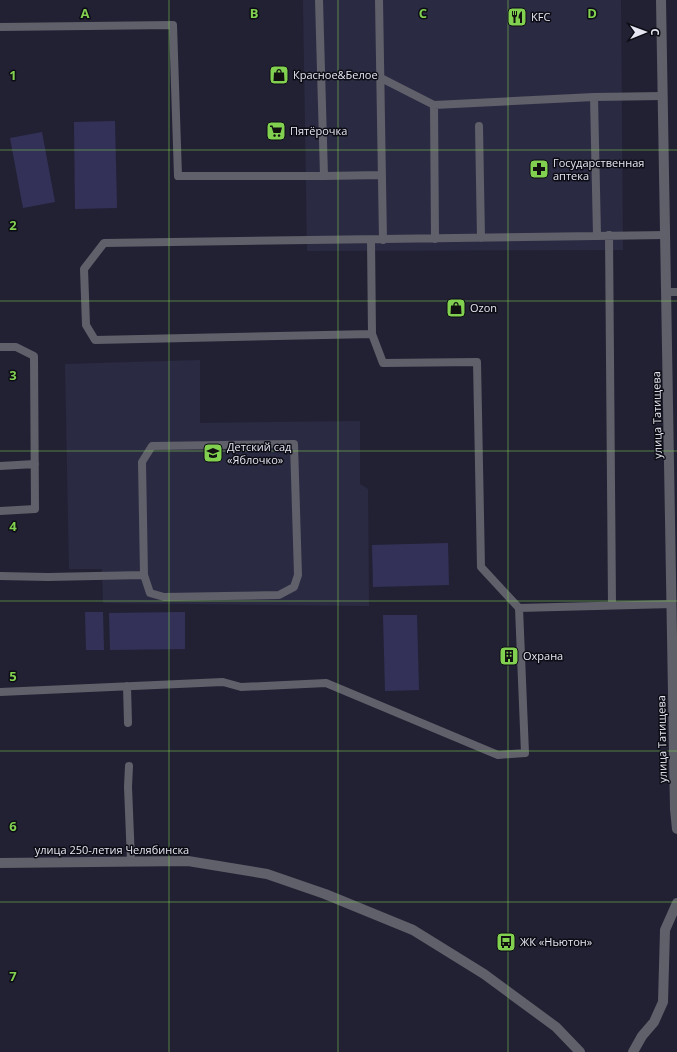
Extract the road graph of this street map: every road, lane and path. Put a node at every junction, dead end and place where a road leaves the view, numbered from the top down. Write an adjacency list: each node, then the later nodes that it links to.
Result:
1 (319, 0): 11 (lane)
2 (379, 0): 5 (lane)
3 (662, 0): 6 (street, улица Татищева)
4 (0, 28): 11 (lane)
5 (381, 78): 8 (lane); 10 (lane)
6 (663, 96): 7 (lane); 14 (street, улица Татищева)
7 (594, 97): 8 (lane); 12 (lane)
8 (434, 105): 16 (lane)
9 (479, 126): 15 (lane)
10 (382, 175): 11 (lane); 18 (lane)
11 (324, 176)
12 (597, 235): 13 (lane); 15 (lane)
13 (609, 235): 14 (lane); 29 (lane)
14 (666, 235): 19 (street, улица Татищева)
15 (481, 238): 16 (lane)
16 (435, 239): 18 (lane)
17 (371, 240): 18 (lane); 21 (lane); 21 (lane)
18 (383, 240)
19 (666, 292): 20 (lane); 28 (street, улица Татищева)
20 (677, 292)
21 (372, 334): 30 (lane)
22 (0, 347): 23 (lane)
23 (35, 464): 24 (lane); 25 (lane)
24 (0, 466)
25 (0, 511)
26 (144, 575): 26 (lane); 27 (lane)
27 (0, 576)
28 (672, 604): 29 (lane); 35 (street, улица Татищева)
29 (612, 605): 30 (lane)
30 (519, 608): 31 (lane)
31 (127, 686): 32 (lane); 33 (lane)
32 (0, 692)
33 (128, 723)
34 (129, 766): 37 (lane)
35 (676, 809): 36 (street, улица Татищева)
36 (677, 829)
37 (131, 861): 38 (street, улица 250-летия Челябинска); 40 (street, улица 250-летия Челябинска)
38 (0, 863)
39 (677, 903): 41 (street)
40 (580, 1052)
41 (633, 1052)

